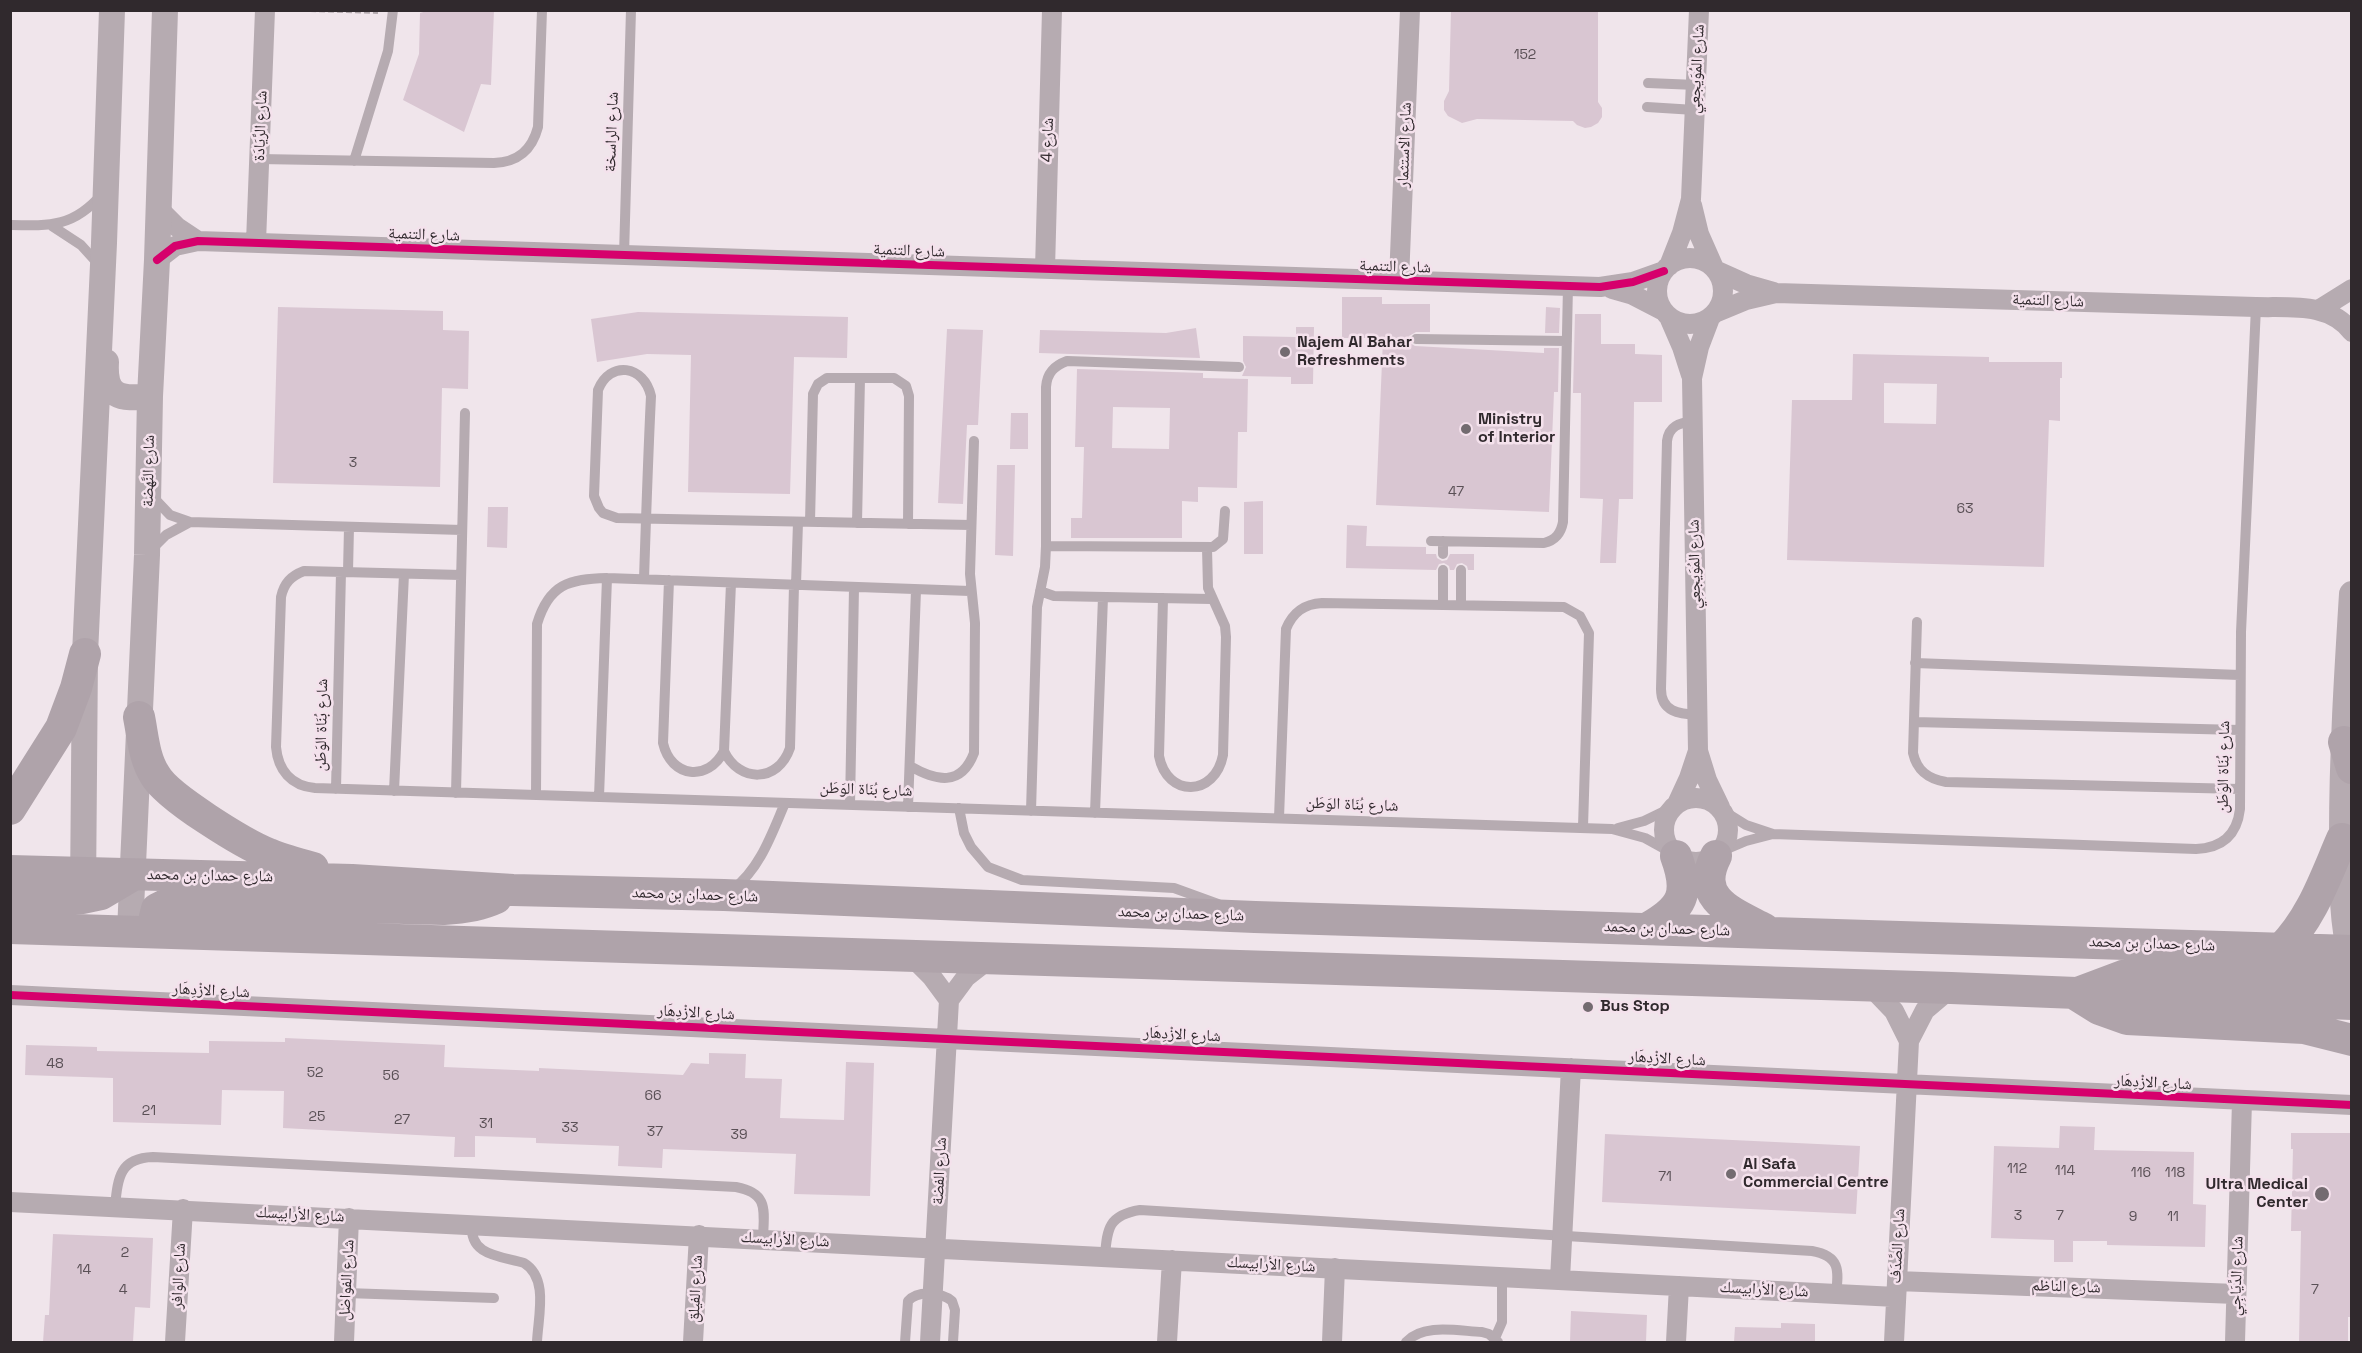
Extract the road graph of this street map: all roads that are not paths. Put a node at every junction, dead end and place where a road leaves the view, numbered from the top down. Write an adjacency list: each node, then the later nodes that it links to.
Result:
1 (112, 10): 16 (street)
2 (165, 10): 18 (street, شارع النَّهضة)
3 (265, 10): 14 (street, شارع الرِّيَادَة)
4 (542, 10): 15 (lane)
5 (631, 10): 24 (lane, شارع الراسخة)
6 (1052, 10): 27 (street, شارع 4)
7 (1410, 10): 30 (street, شارع الاستثمار)
8 (1699, 10): 11 (street, شارع المُوَيجعِي)
9 (393, 11): 15 (lane)
10 (1648, 83): 11 (lane)
11 (1696, 85): 13 (street, شارع المُوَيجعِي)
12 (1647, 107): 13 (lane)
13 (1695, 110): 17 (street, شارع المُوَيجعِي)
14 (259, 159): 15 (lane); 22 (street, شارع الرِّيَادَة)
15 (354, 161)
16 (106, 190): 20 (lane); 23 (street)
17 (1691, 199): 26 (street, شارع المُوَيجعِي); 28 (street, شارع المُوَيجعِي)
18 (159, 209): 21 (street); 25 (street, شارع النَّهضة)
19 (10, 225): 20 (lane)
20 (52, 226): 29 (lane)
21 (198, 241): 22 (street, شارع التنمية); 25 (street, شارع التنمية)
22 (256, 242): 24 (street, شارع التنمية)
23 (104, 243): 29 (street); 45 (street)
24 (624, 255): 27 (street, شارع التنمية)
25 (157, 260): 45 (street, شارع النَّهضة)
26 (1667, 268): 28 (street); 32 (street, شارع التنمية); 37 (street)
27 (1045, 269): 30 (street, شارع التنمية)
28 (1715, 269): 34 (street, شارع التنمية); 38 (street)
29 (103, 270): 87 (street)
30 (1399, 280): 31 (street, شارع التنمية)
31 (1568, 286): 32 (street, شارع التنمية); 41 (lane)
32 (1600, 287): 37 (street, شارع التنمية)
33 (2352, 290): 36 (street)
34 (1776, 293): 35 (street, شارع التنمية); 38 (street, شارع التنمية)
35 (2256, 307): 36 (street, شارع التنمية); 89 (lane, شارع بُنَاة الوَطَن)
36 (2320, 309): 39 (street)
37 (1666, 314): 38 (street); 44 (street, شارع المُوَيجعِي)
38 (1713, 315): 44 (street, شارع المُوَيجعِي)
39 (2352, 332)
40 (1416, 339): 41 (lane)
41 (1567, 341): 60 (lane)
42 (1239, 367): 61 (lane)
43 (860, 378): 54 (lane); 55 (lane); 56 (lane)
44 (1692, 378): 47 (street, شارع المُوَيجعِي)
45 (150, 396): 49 (street, شارع النَّهضة)
46 (465, 413): 59 (lane)
47 (1693, 420): 90 (street, شارع المُوَيجعِي); 90 (lane)
48 (975, 441): 57 (lane)
49 (149, 490): 52 (lane); 65 (street, شارع النَّهضة)
50 (1225, 511): 62 (lane)
51 (646, 519): 51 (lane); 53 (lane); 72 (lane)
52 (190, 522): 58 (lane); 65 (lane)
53 (798, 522): 54 (lane); 75 (lane)
54 (810, 522): 55 (lane)
55 (857, 523): 56 (lane)
56 (908, 524): 57 (lane)
57 (971, 525): 78 (lane)
58 (350, 527): 59 (lane); 68 (lane, شارع بُنَاة الوَطَن)
59 (462, 530): 70 (lane)
60 (1461, 541): 63 (lane); 64 (lane)
61 (1046, 546): 62 (lane); 79 (lane)
62 (1207, 548): 83 (lane)
63 (1443, 554)
64 (1461, 554)
65 (147, 555): 91 (street, شارع النَّهضة)
66 (1443, 570): 84 (lane)
67 (1461, 570): 85 (lane)
68 (345, 572): 69 (lane); 98 (lane, شارع بُنَاة الوَطَن); 98 (lane)
69 (404, 574): 70 (lane); 100 (lane)
70 (461, 575): 101 (lane)
71 (607, 578): 72 (lane); 102 (lane); 103 (lane)
72 (644, 579): 73 (lane)
73 (669, 580): 74 (lane); 95 (lane)
74 (731, 583): 75 (lane); 95 (lane)
75 (795, 585): 76 (lane); 95 (lane)
76 (854, 588): 77 (lane); 105 (lane)
77 (916, 590): 78 (lane); 97 (lane)
78 (970, 591): 97 (lane)
79 (1040, 591): 81 (lane); 111 (lane)
80 (2352, 594): 96 (street)
81 (1102, 597): 82 (lane); 112 (lane)
82 (1163, 598): 83 (lane); 83 (lane)
83 (1211, 599)
84 (1443, 605): 85 (lane); 113 (lane)
85 (1461, 605): 114 (lane)
86 (1917, 622): 88 (lane)
87 (85, 654): 109 (main road); 123 (street)
88 (1915, 663): 89 (lane); 92 (lane)
89 (2240, 675): 93 (lane, شارع بُنَاة الوَطَن)
90 (1698, 715): 94 (street, شارع المُوَيجعِي)
91 (139, 717): 121 (street, شارع النَّهضة); 122 (main road)
92 (1914, 722): 93 (lane); 99 (lane)
93 (2240, 730): 99 (lane, شارع بُنَاة الوَطَن)
94 (1698, 750): 106 (street, شارع المُوَيجعِي); 110 (street, شارع المُوَيجعِي)
95 (724, 751)
96 (2348, 755): 117 (street)
97 (910, 766): 107 (lane)
98 (336, 789): 100 (lane, شارع بُنَاة الوَطَن)
99 (2240, 789): 116 (lane, شارع بُنَاة الوَطَن)
100 (394, 791): 101 (lane, شارع بُنَاة الوَطَن)
101 (456, 793): 102 (lane, شارع بُنَاة الوَطَن)
102 (536, 795): 103 (lane, شارع بُنَاة الوَطَن)
103 (599, 797): 104 (lane, شارع بُنَاة الوَطَن)
104 (784, 803): 105 (lane, شارع بُنَاة الوَطَن); 125 (lane)
105 (850, 805): 107 (lane, شارع بُنَاة الوَطَن)
106 (1675, 806): 110 (street); 115 (lane, شارع بُنَاة الوَطَن); 119 (street)
107 (908, 807): 108 (lane, شارع بُنَاة الوَطَن)
108 (959, 808): 111 (lane, شارع بُنَاة الوَطَن); 127 (lane)
109 (10, 809)
110 (1721, 809): 116 (lane, شارع بُنَاة الوَطَن); 118 (street)
111 (1031, 811): 112 (lane, شارع بُنَاة الوَطَن)
112 (1095, 813): 113 (lane, شارع بُنَاة الوَطَن)
113 (1279, 818): 114 (lane, شارع بُنَاة الوَطَن)
114 (1583, 828): 115 (lane, شارع بُنَاة الوَطَن)
115 (1612, 829): 119 (lane, شارع بُنَاة الوَطَن)
116 (1773, 834): 118 (lane, شارع بُنَاة الوَطَن)
117 (2342, 839): 134 (main road); 137 (street)
118 (1718, 854): 119 (street); 133 (main road)
119 (1675, 855): 129 (main road)
120 (10, 871): 123 (main road, شارع حمدان بن محمد)
121 (134, 874): 122 (main road, شارع حمدان بن محمد); 123 (main road, شارع حمدان بن محمد); 131 (street, شارع النَّهضة)
122 (352, 880): 124 (main road, شارع حمدان بن محمد)
123 (83, 886): 126 (main road); 130 (street)
124 (513, 890): 125 (main road, شارع حمدان بن محمد); 132 (main road)
125 (724, 895): 127 (main road, شارع حمدان بن محمد)
126 (10, 897)
127 (1255, 917): 129 (main road, شارع حمدان بن محمد)
128 (10, 927): 130 (main road)
129 (1648, 928): 133 (main road, شارع حمدان بن محمد)
130 (81, 930): 131 (main road)
131 (130, 931): 132 (main road)
132 (166, 932): 135 (main road)
133 (1770, 932): 134 (main road, شارع حمدان بن محمد)
134 (2282, 949): 137 (main road, شارع حمدان بن محمد)
135 (911, 956): 136 (main road); 142 (street)
136 (989, 959): 138 (main road); 142 (street)
137 (2351, 960): 140 (main road)
138 (1871, 987): 139 (main road); 146 (street, شارع الصَّدَف)
139 (1951, 988): 140 (main road); 146 (street, شارع الصَّدَف)
140 (2075, 994): 143 (main road); 145 (main road)
141 (10, 995): 144 (street, شارع الازْدِهَار)
142 (949, 1000): 144 (street, شارع الفضة)
143 (2352, 1004)
144 (947, 1037): 147 (street, شارع الازْدِهَار); 159 (street, شارع الفضة)
145 (2352, 1040)
146 (1908, 1041): 148 (street, شارع الصَّدَف)
147 (1571, 1068): 148 (street, شارع الازْدِهَار); 157 (street)
148 (1907, 1084): 149 (street, شارع الازْدِهَار); 166 (street, شارع الصَّدَف)
149 (2242, 1101): 150 (street, شارع الازْدِهَار); 170 (street, شارع الدَّيَاجِي)
150 (2352, 1105)
151 (10, 1202): 152 (street, شارع الأرابيسك)
152 (115, 1206): 153 (street, شارع الأرابيسك); 158 (lane)
153 (183, 1209): 154 (street, شارع الأرابيسك); 173 (street, شارع الوافر)
154 (349, 1218): 155 (street, شارع الأرابيسك); 167 (street, شارع الفواضل)
155 (472, 1224): 156 (street, شارع الأرابيسك); 175 (lane)
156 (699, 1235): 158 (street, شارع الأرابيسك); 176 (street, شارع الفيلق)
157 (1562, 1236): 160 (lane); 164 (street); 169 (lane)
158 (763, 1238): 159 (street, شارع الأرابيسك)
159 (936, 1248): 160 (street, شارع الأرابيسك); 168 (street, شارع الفضة)
160 (1105, 1256): 161 (street, شارع الأرابيسك)
161 (1172, 1260): 162 (street, شارع الأرابيسك); 180 (street)
162 (1335, 1268): 163 (street, شارع الأرابيسك); 181 (street)
163 (1502, 1277): 164 (street, شارع الأرابيسك); 172 (lane)
164 (1560, 1280): 165 (street, شارع الأرابيسك)
165 (1679, 1286): 169 (street, شارع الأرابيسك); 183 (street)
166 (1896, 1289): 169 (street, شارع الأرابيسك); 170 (street, شارع الناظم); 184 (street, شارع الصَّدَف)
167 (346, 1293): 171 (lane); 174 (street, شارع الفواضل)
168 (933, 1294): 177 (lane); 178 (street, شارع الفضة); 179 (lane)
169 (1836, 1294)
170 (2236, 1294): 185 (street, شارع الدَّيَاجِي)
171 (494, 1298)
172 (1496, 1340): 182 (lane)
173 (175, 1342)
174 (344, 1342)
175 (537, 1342)
176 (693, 1342)
177 (905, 1342)
178 (930, 1342)
179 (953, 1342)
180 (1167, 1342)
181 (1332, 1342)
182 (1406, 1342)
183 (1676, 1342)
184 (1894, 1342)
185 (2235, 1342)

